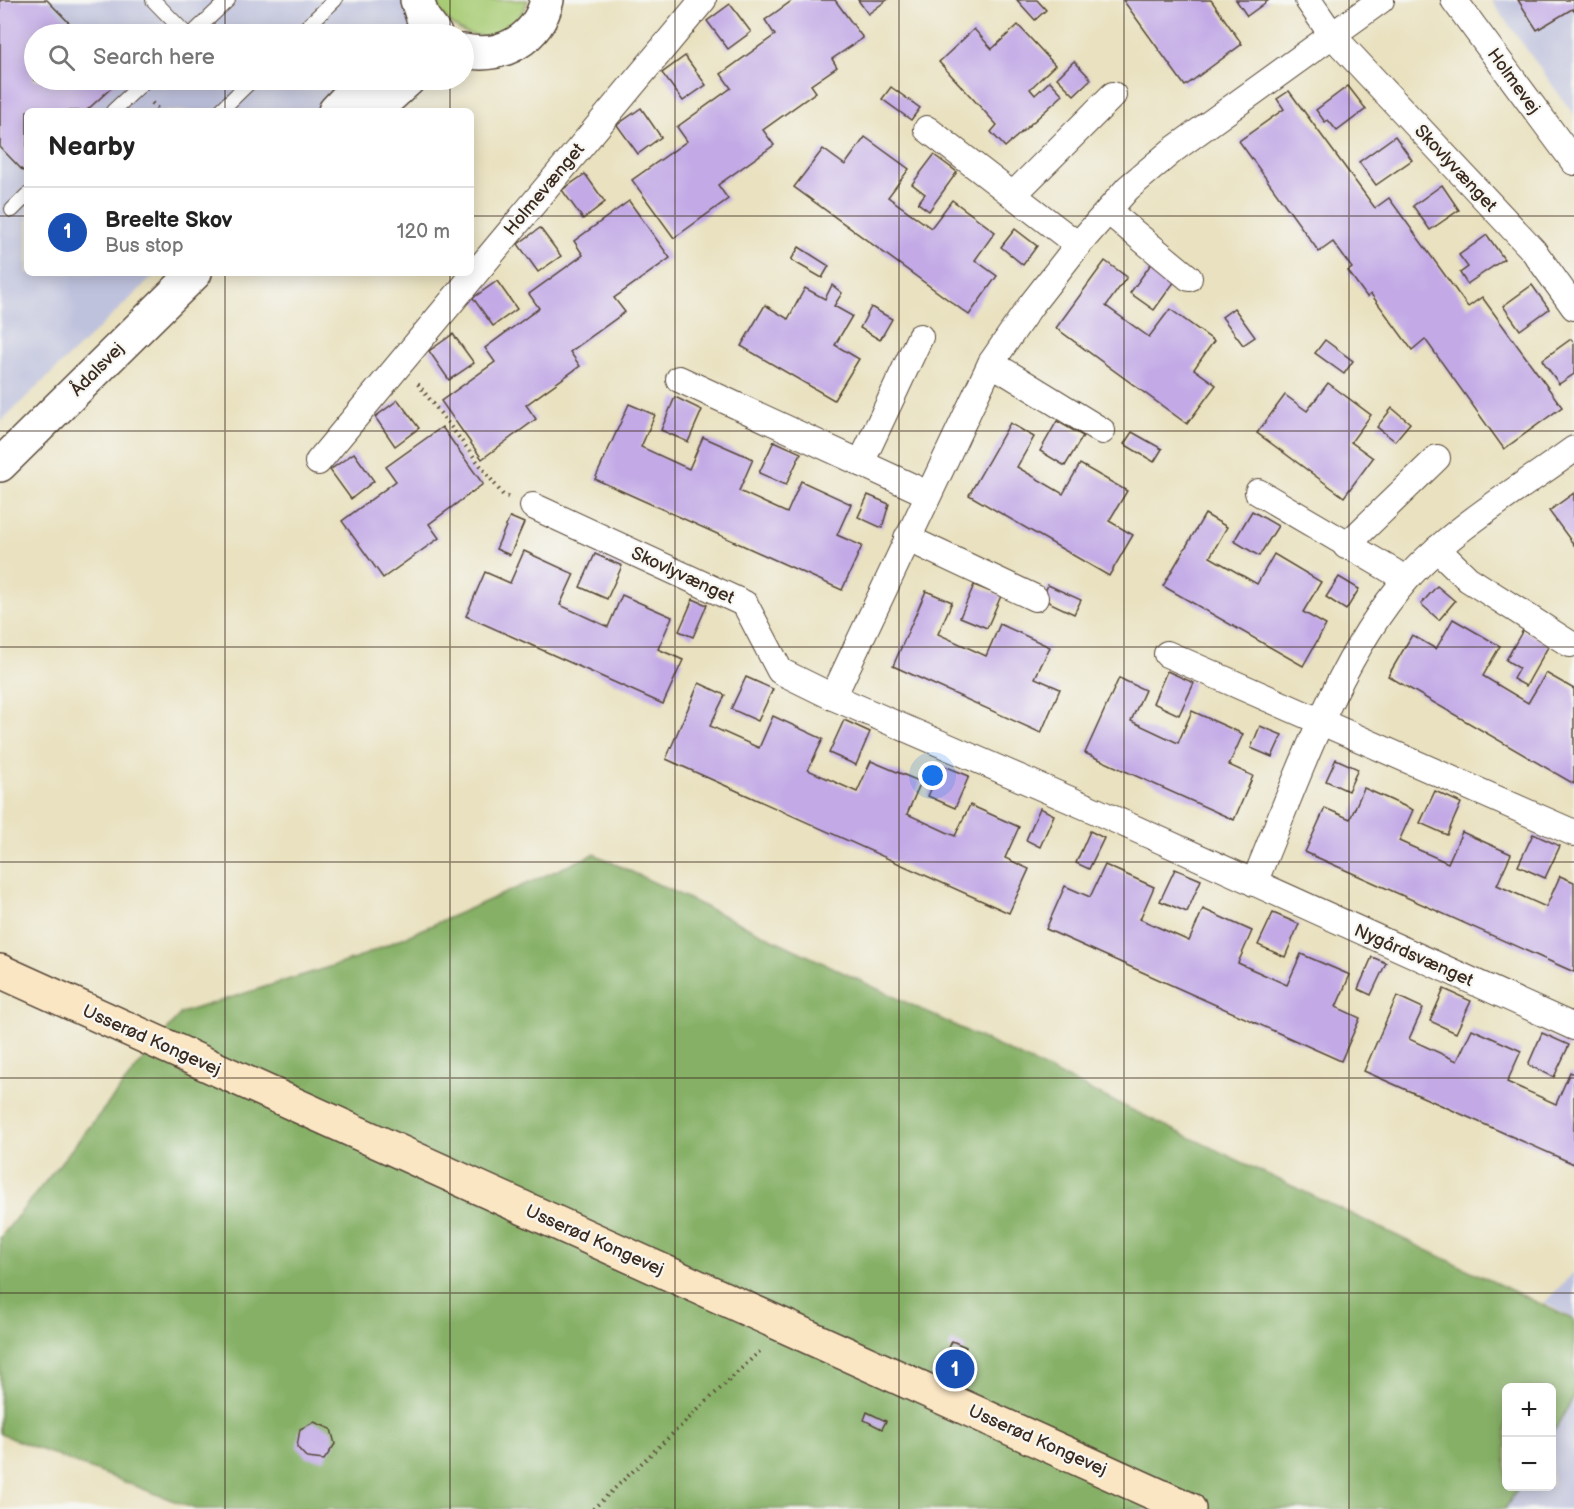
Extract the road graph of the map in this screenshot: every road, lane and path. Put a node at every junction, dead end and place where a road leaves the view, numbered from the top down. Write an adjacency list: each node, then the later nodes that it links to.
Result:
1 (153, 0): 9 (lane)
2 (228, 0): 10 (lane)
3 (335, 0): 11 (lane)
4 (547, 0): 13 (street)
5 (703, 0): 30 (street, Holmevænget)
6 (1308, 0): 12 (street)
7 (1381, 0): 12 (street)
8 (1454, 0): 24 (street, Holmevej)
9 (176, 24)
10 (203, 24)
11 (310, 24)
12 (1332, 35): 28 (street); 34 (street, Skovlyvænget)
13 (474, 52)
14 (135, 90): 19 (lane)
15 (242, 90): 20 (lane)
16 (355, 90): 21 (street)
17 (397, 90): 22 (street)
18 (1113, 95): 25 (street)
19 (116, 108)
20 (223, 108)
21 (338, 108)
22 (377, 108)
23 (927, 129): 25 (street)
24 (1574, 162)
25 (1013, 195): 29 (street)
26 (24, 198): 27 (lane)
27 (12, 210)
28 (1108, 211): 29 (street); 33 (street)
29 (1078, 245): 37 (street)
30 (474, 275)
31 (192, 276): 44 (street, Ådalsvej)
32 (474, 276): 36 (street, Holmevænget)
33 (1189, 278)
34 (1574, 306)
35 (920, 337): 43 (street)
36 (402, 362): 42 (street, Holmevænget); 47 (path)
37 (991, 363): 39 (street); 46 (street)
38 (679, 380): 43 (street)
39 (1102, 431)
40 (1574, 449): 50 (street)
41 (1437, 458): 49 (street)
42 (318, 462)
43 (861, 463): 46 (street)
44 (0, 465)
45 (1258, 492): 49 (street)
46 (928, 494): 48 (street)
47 (533, 506): 55 (street, Skovlyvænget)
48 (907, 538): 52 (street); 55 (street)
49 (1346, 546): 51 (street)
50 (1437, 549): 51 (street); 53 (street)
51 (1406, 579): 56 (street)
52 (1035, 598)
53 (1570, 644)
54 (1167, 654): 56 (street)
55 (833, 697): 57 (street, Skovlyvænget)
56 (1322, 722): 58 (street); 59 (street)
57 (1096, 811): 59 (street, Nygårdsvænget)
58 (1574, 833)
59 (1254, 883): 61 (street, Nygårdsvænget)
60 (0, 971): 62 (main road, Usserød Kongevej)
61 (1574, 1026)
62 (786, 1326): 63 (path); 64 (main road, Usserød Kongevej)
63 (593, 1509)
64 (1189, 1509)

